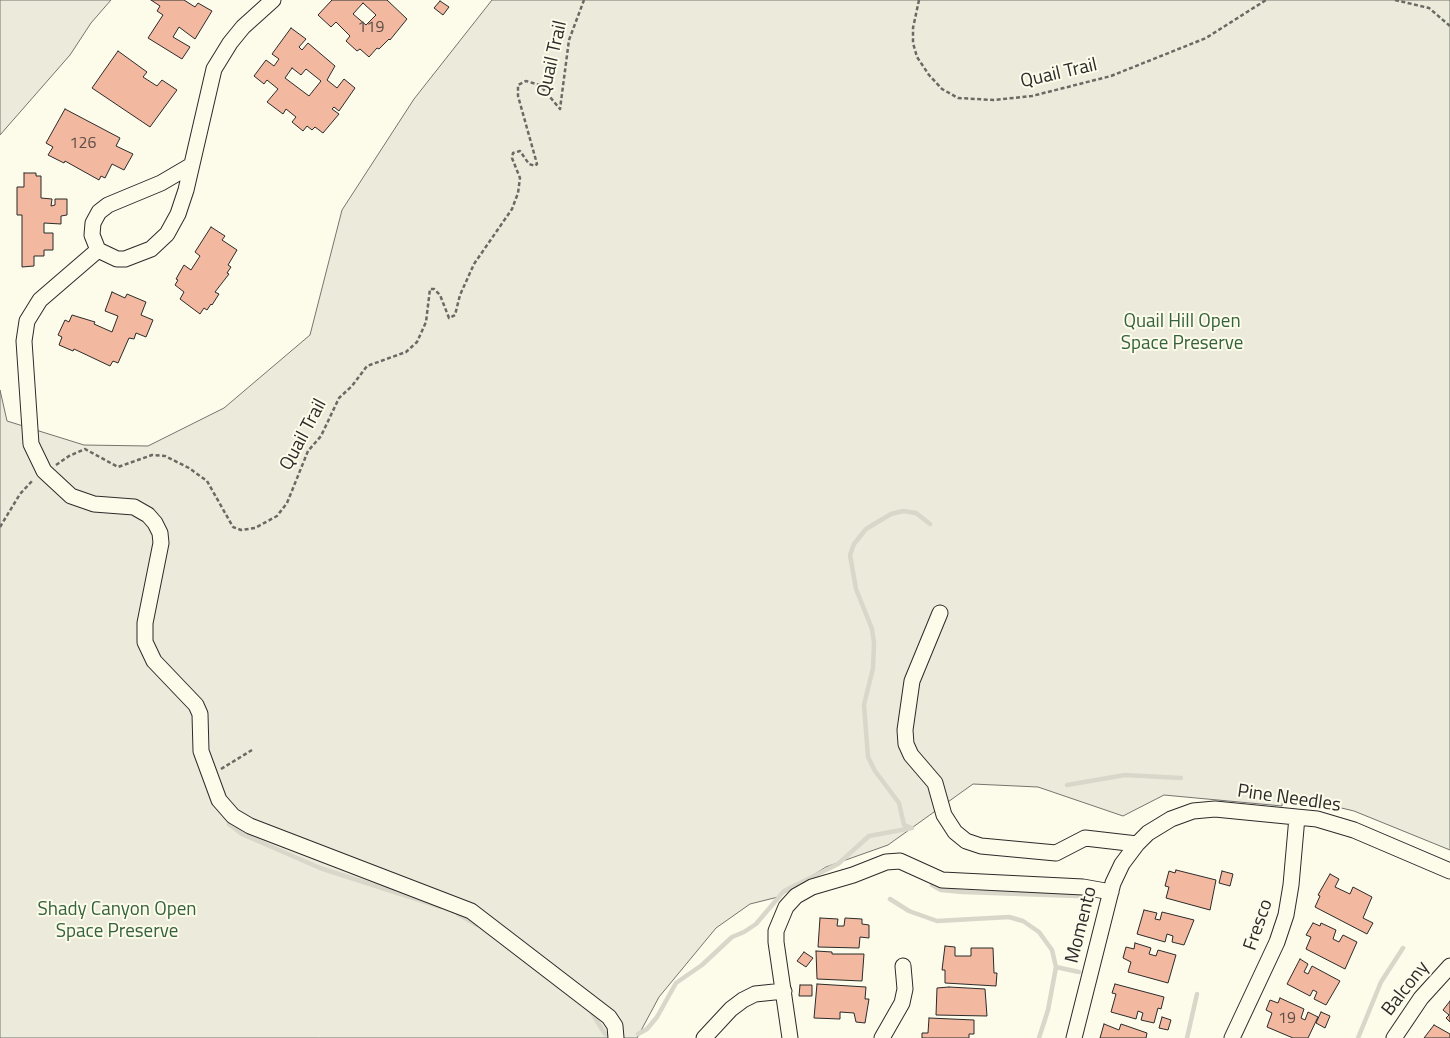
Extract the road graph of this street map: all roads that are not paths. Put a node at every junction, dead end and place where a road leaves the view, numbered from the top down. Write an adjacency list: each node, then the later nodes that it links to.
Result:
1 (273, 0): 2 (street)
2 (190, 166): 3 (street); 3 (street)
3 (98, 250): 13 (street)
4 (940, 613): 7 (street)
5 (1297, 817): 6 (street, Pine Needles); 8 (street, Pine Needles); 18 (street, Fresco)
6 (1148, 833): 7 (street, Momento)
7 (1137, 844): 9 (street, Momento)
8 (1450, 871)
9 (1111, 892): 12 (street); 17 (street, Momento)
10 (903, 966): 16 (street)
11 (1450, 966): 19 (street, Balcony)
12 (784, 991): 14 (street); 15 (street)
13 (616, 1038)
14 (704, 1038)
15 (790, 1038)
16 (882, 1038)
17 (1074, 1038)
18 (1232, 1038)
19 (1394, 1038)

